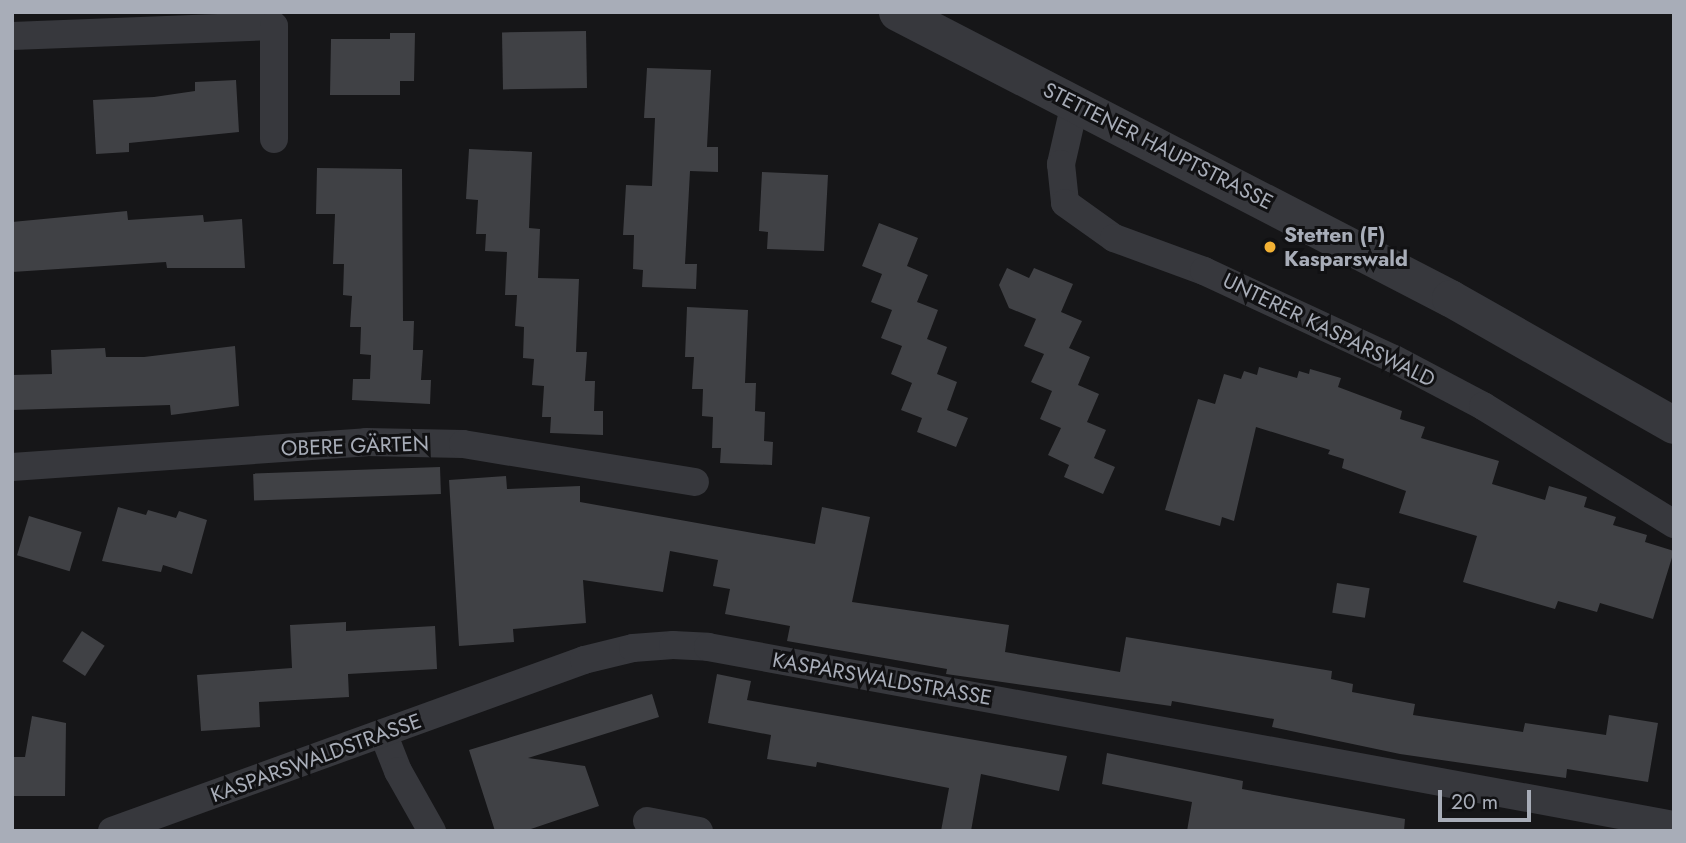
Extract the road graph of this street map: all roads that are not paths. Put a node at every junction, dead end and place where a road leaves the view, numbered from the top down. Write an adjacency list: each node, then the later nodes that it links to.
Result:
1 (897, 12): 3 (street, STETTENER HAUPTSTRASSE)
2 (12, 36): 4 (street)
3 (1075, 103): 5 (street, STETTENER HAUPTSTRASSE); 8 (street, UNTERER KASPARSWALD)
4 (274, 139)
5 (1674, 425)
6 (12, 467): 7 (street, OBERE GÄRTEN)
7 (695, 482)
8 (1674, 524)
9 (383, 733): 11 (street, KASPARSWALDSTRASSE); 12 (street, KASPARSWALDSTRASSE); 13 (street)
10 (647, 821): 14 (street)
11 (1674, 825)
12 (112, 831)
13 (432, 831)
14 (699, 831)

